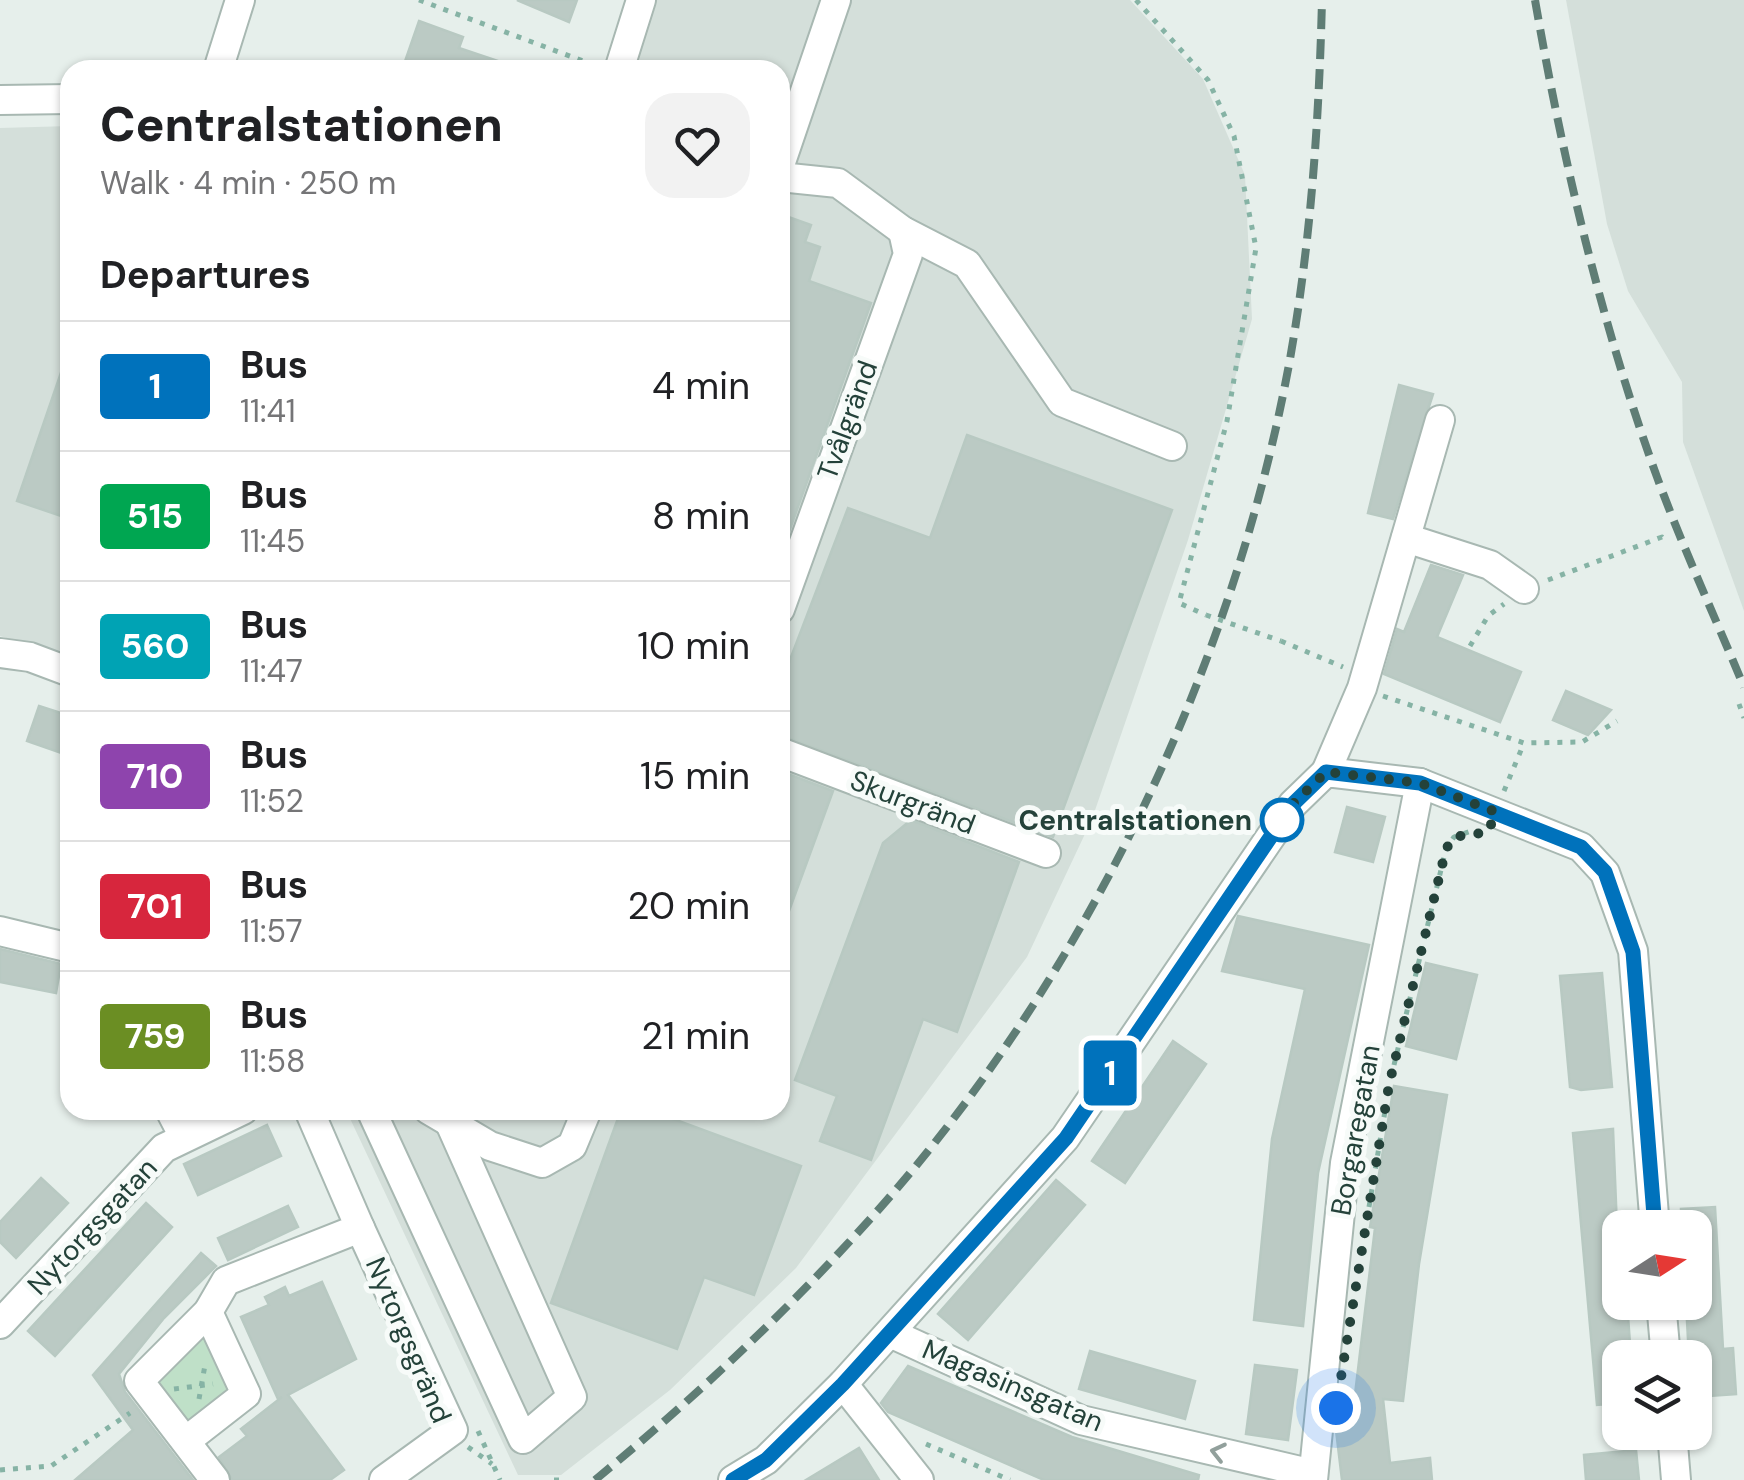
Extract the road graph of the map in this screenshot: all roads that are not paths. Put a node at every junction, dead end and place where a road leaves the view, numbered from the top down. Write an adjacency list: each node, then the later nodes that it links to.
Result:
1 (240, 0): 4 (street)
2 (641, 0): 5 (street)
3 (836, 0): 8 (street)
4 (221, 60)
5 (622, 60)
6 (60, 99): 7 (street)
7 (0, 100)
8 (790, 135)
9 (790, 178): 10 (street)
10 (903, 231): 12 (street); 14 (street, Tvålgränd)
11 (1440, 420): 13 (street)
12 (1172, 446)
13 (1406, 538): 15 (street); 19 (street)
14 (790, 581)
15 (1524, 589)
16 (0, 653): 17 (street)
17 (60, 668)
18 (790, 756): 21 (street, Skurgränd)
19 (1326, 772): 20 (street); 36 (street)
20 (1420, 783): 32 (street); 41 (street, Borgaregatan)
21 (1046, 852)
22 (0, 931): 23 (street)
23 (60, 946)
24 (175, 1120): 31 (street)
25 (221, 1120): 31 (street, Nytorgsgatan)
26 (320, 1120): 33 (street, Nytorgsgränd)
27 (376, 1120): 28 (street)
28 (441, 1120)
29 (446, 1120): 30 (street)
30 (583, 1120)
31 (184, 1137): 35 (street, Nytorgsgatan)
32 (1654, 1210)
33 (360, 1228): 34 (street, Nytorgsgränd); 43 (street, Nytorgsgränd)
34 (208, 1312): 38 (street); 38 (street, Nytorgsgränd)
35 (0, 1324)
36 (890, 1333): 37 (street); 41 (street, Magasinsgatan, one-way to 36)
37 (843, 1384): 40 (street); 44 (street)
38 (187, 1440): 42 (street)
39 (1674, 1450): 45 (street)
40 (756, 1474)
41 (1313, 1477)
42 (216, 1480)
43 (384, 1480)
44 (919, 1480)
45 (1676, 1480)

